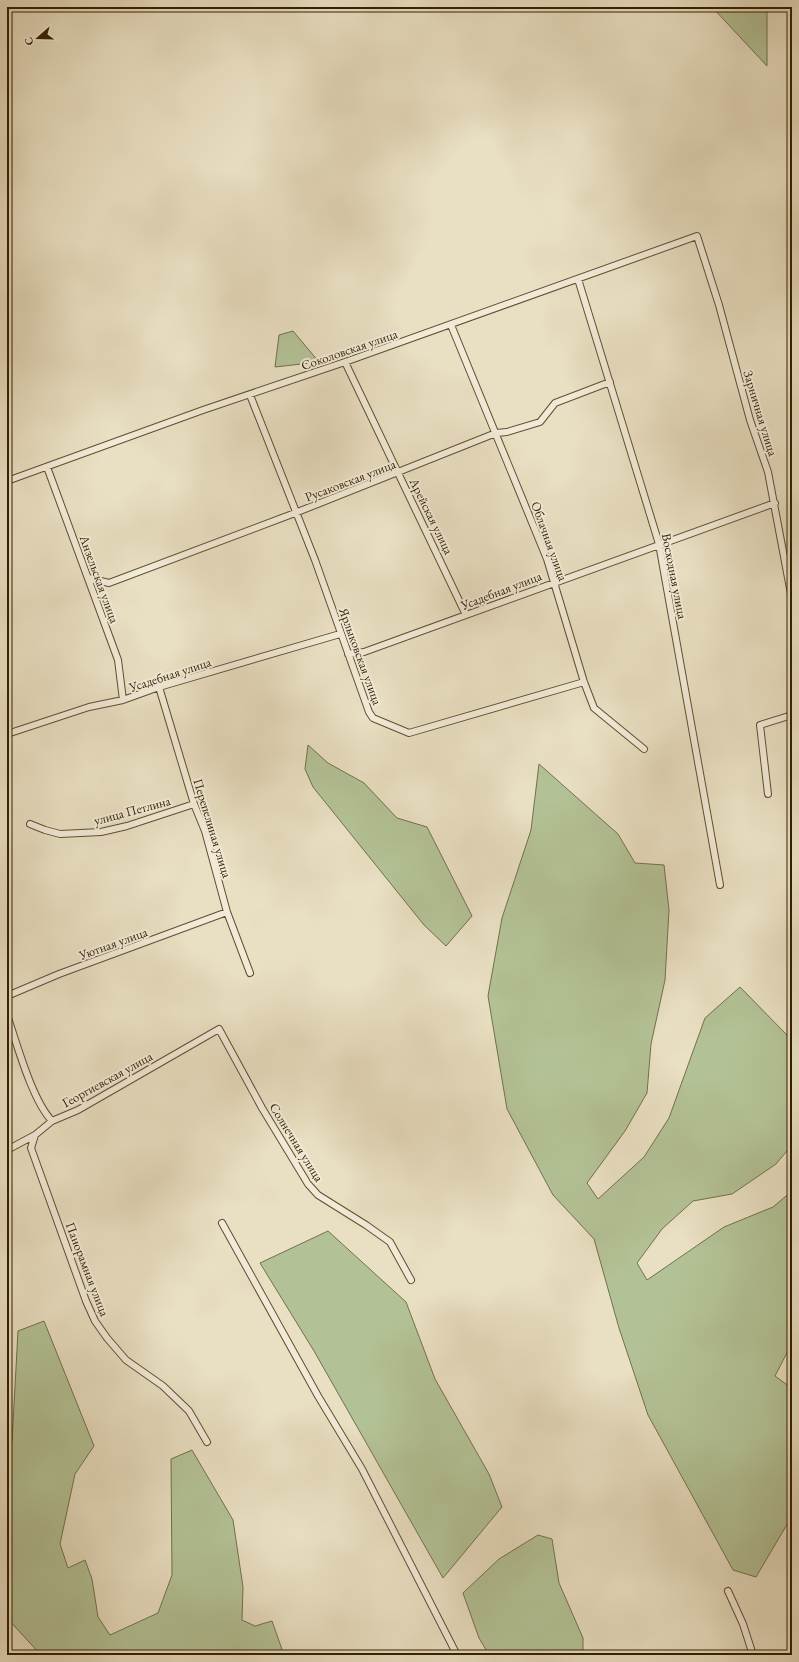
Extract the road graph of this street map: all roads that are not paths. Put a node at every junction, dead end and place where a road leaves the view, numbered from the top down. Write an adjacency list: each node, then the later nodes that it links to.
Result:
1 (697, 236): 2 (street, Соколовская улица); 11 (street, Зарничная улица)
2 (578, 279): 3 (street, Соколовская улица); 5 (street, Восходная улица)
3 (451, 325): 4 (street, Соколовская улица); 7 (street, Облачная улица)
4 (345, 362): 6 (street, Соколовская улица); 9 (street, Арейская улица)
5 (610, 382): 7 (street, Русаковская улица); 13 (street, Восходная улица)
6 (250, 394): 8 (street, Соколовская улица); 12 (street, Ярлыковская улица)
7 (496, 433): 9 (street, Русаковская улица); 15 (street, Облачная улица)
8 (48, 467): 10 (street, Соколовская улица); 14 (street, Анзельская улица)
9 (398, 472): 12 (street, Русаковская улица); 17 (street, Арейская улица)
10 (7, 481)
11 (774, 503): 13 (street, Усадебная улица); 16 (street, Зарничная улица)
12 (295, 513): 14 (street, Русаковская улица); 18 (street, Ярлыковская улица)
13 (659, 544): 15 (street, Усадебная улица); 29 (street, Восходная улица)
14 (88, 578): 22 (street, Анзельская улица)
15 (553, 582): 17 (street, Усадебная улица); 20 (street, Облачная улица)
16 (792, 599)
17 (466, 615): 19 (street, Усадебная улица)
18 (340, 634): 19 (street, Ярлыковская улица); 21 (street, Усадебная улица)
19 (348, 654): 20 (street, Ярлыковская улица)
20 (584, 682): 25 (street, Облачная улица)
21 (159, 688): 22 (street, Усадебная улица); 27 (street, Перепелиная улица)
22 (123, 700): 24 (street, Усадебная улица)
23 (792, 715): 26 (street)
24 (7, 734)
25 (644, 749)
26 (768, 794)
27 (194, 804): 28 (street, улица Петлина); 30 (street, Перепелиная улица)
28 (30, 824)
29 (720, 885)
30 (227, 912): 31 (street, Перепелиная улица); 32 (street, Уютная улица)
31 (250, 973)
32 (7, 996)
33 (7, 1015): 35 (street)
34 (219, 1029): 35 (street, Георгиевская улица); 39 (street, Солнечная улица)
35 (52, 1121): 36 (street, Георгиевская улица)
36 (35, 1135): 37 (street, Георгиевская улица); 40 (street, Панорамная улица)
37 (7, 1150)
38 (222, 1223): 42 (street)
39 (411, 1280)
40 (207, 1442)
41 (728, 1591): 43 (street)
42 (457, 1655)
43 (753, 1655)

